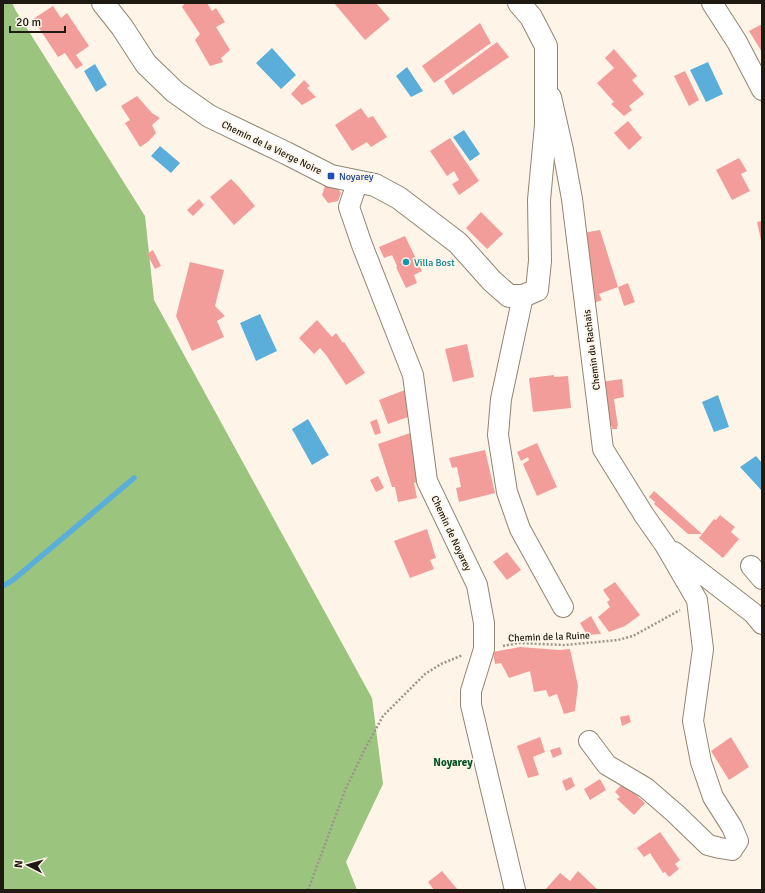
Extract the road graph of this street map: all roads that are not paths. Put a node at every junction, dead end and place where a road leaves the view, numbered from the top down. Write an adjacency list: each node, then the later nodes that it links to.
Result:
1 (103, 3): 6 (street, Chemin de la Vierge Noire)
2 (519, 3): 4 (street)
3 (712, 3): 5 (street)
4 (546, 75): 7 (street); 8 (street, Chemin du Rachais)
5 (762, 90)
6 (355, 181): 7 (street, Chemin de la Vierge Noire); 12 (street, Chemin de Noyarey)
7 (523, 296): 9 (street)
8 (665, 545): 10 (street); 11 (street, Chemin du Rachais)
9 (563, 607)
10 (759, 616)
11 (589, 741)
12 (515, 890)

